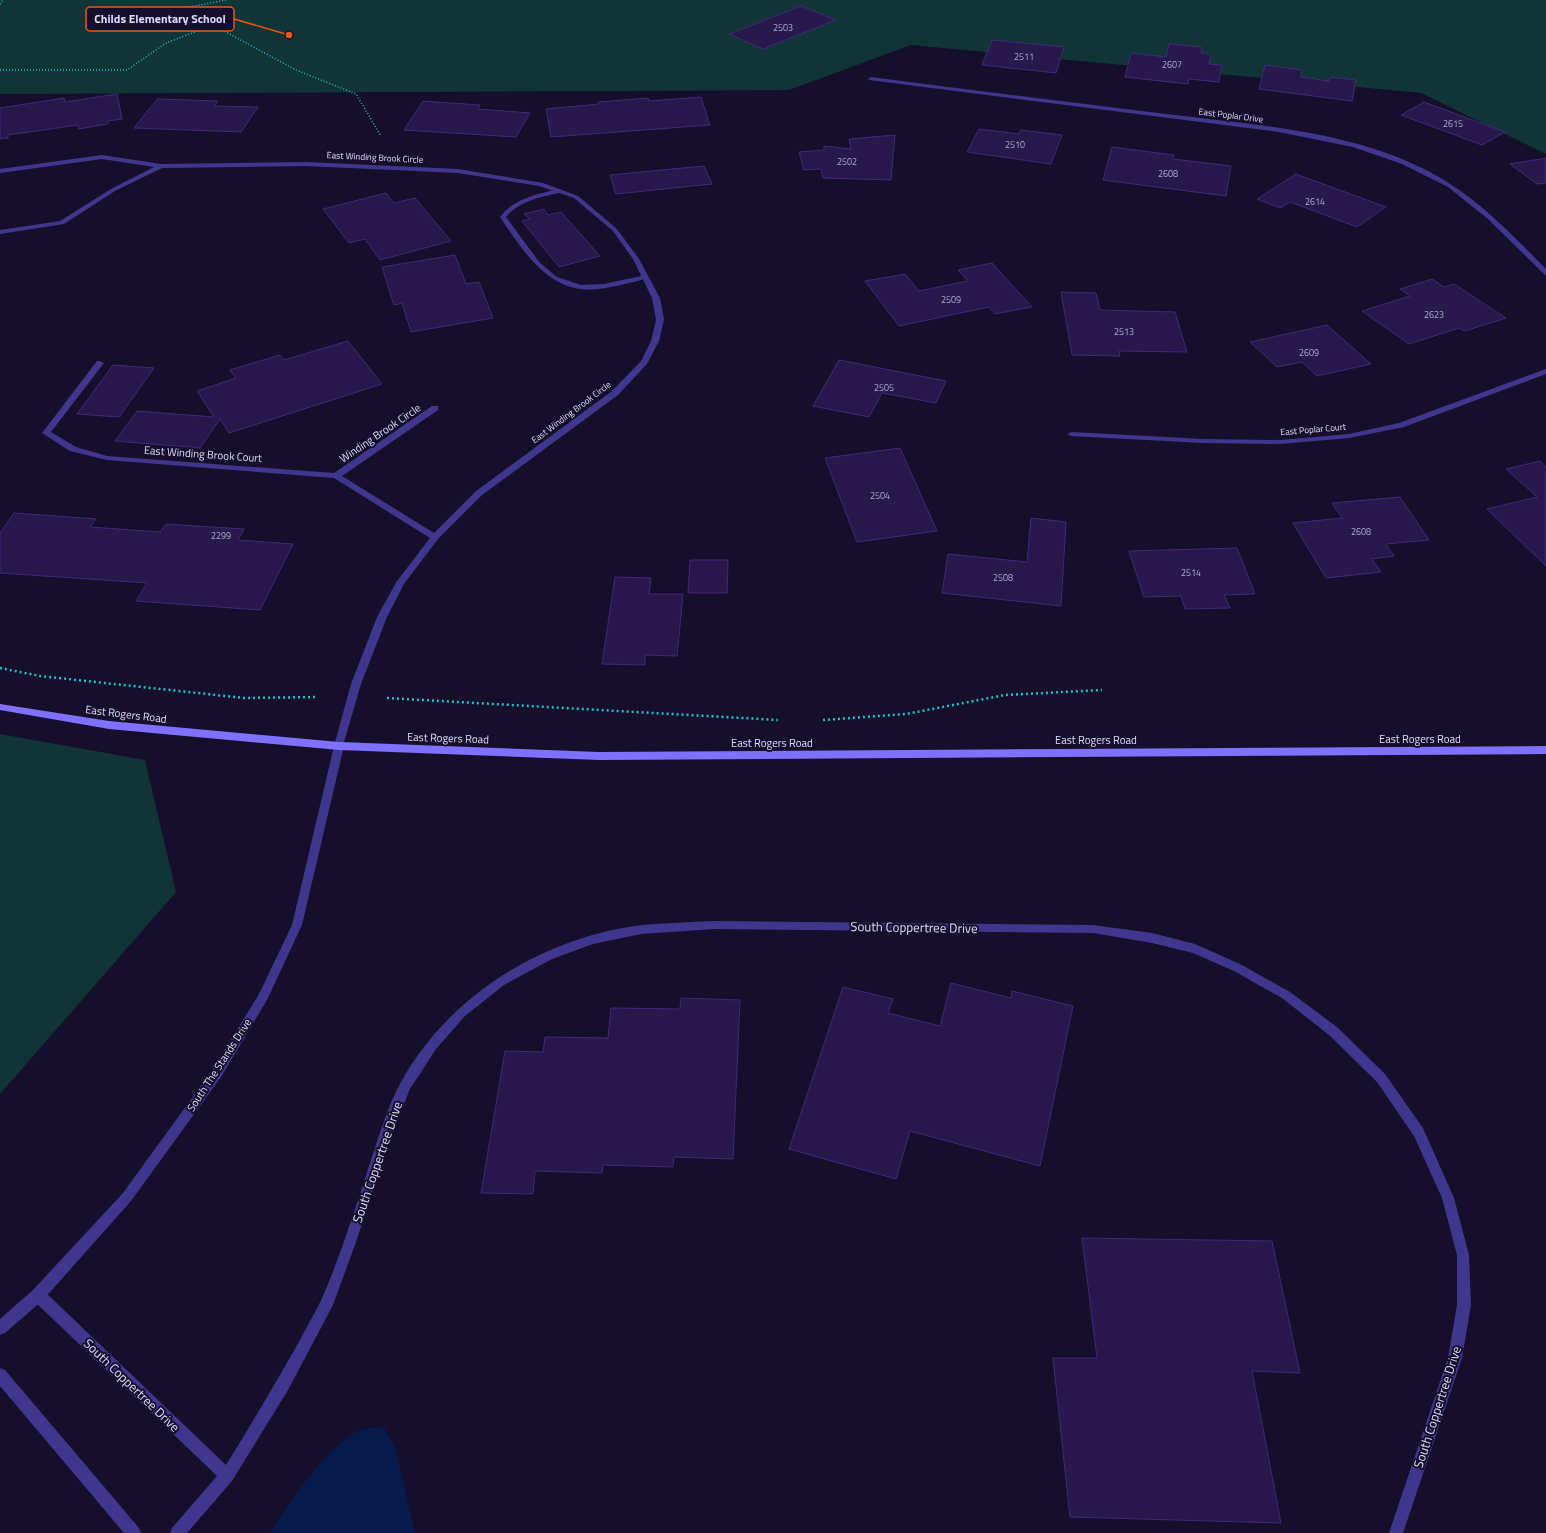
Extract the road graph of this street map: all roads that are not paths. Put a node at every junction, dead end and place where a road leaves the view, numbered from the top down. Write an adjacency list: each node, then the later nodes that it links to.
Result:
1 (872, 79): 6 (street, East Poplar Drive)
2 (161, 166): 3 (street, East Winding Brook Circle); 4 (street, East Winding Brook Circle); 5 (street, East Winding Brook Circle)
3 (0, 171)
4 (560, 191): 7 (street, East Winding Brook Circle); 7 (street)
5 (0, 232)
6 (1546, 273)
7 (646, 277): 13 (street, East Winding Brook Circle)
8 (100, 363): 12 (street, East Winding Brook Court)
9 (1546, 371): 11 (street, East Poplar Court)
10 (435, 408): 12 (street, Winding Brook Circle)
11 (1071, 434)
12 (336, 476): 13 (street, East Winding Brook Court)
13 (435, 537): 15 (street, East Winding Brook Circle)
14 (0, 707): 15 (main road, East Rogers Road)
15 (339, 746): 16 (main road, East Rogers Road); 17 (street, South The Stands Drive)
16 (1546, 750)
17 (38, 1295): 18 (street, South The Stands Drive); 20 (street, South Coppertree Drive)
18 (0, 1328)
19 (0, 1374): 21 (street)
20 (227, 1476): 22 (street, South Coppertree Drive); 23 (street, South Coppertree Drive)
21 (134, 1533)
22 (177, 1533)
23 (1396, 1533)

